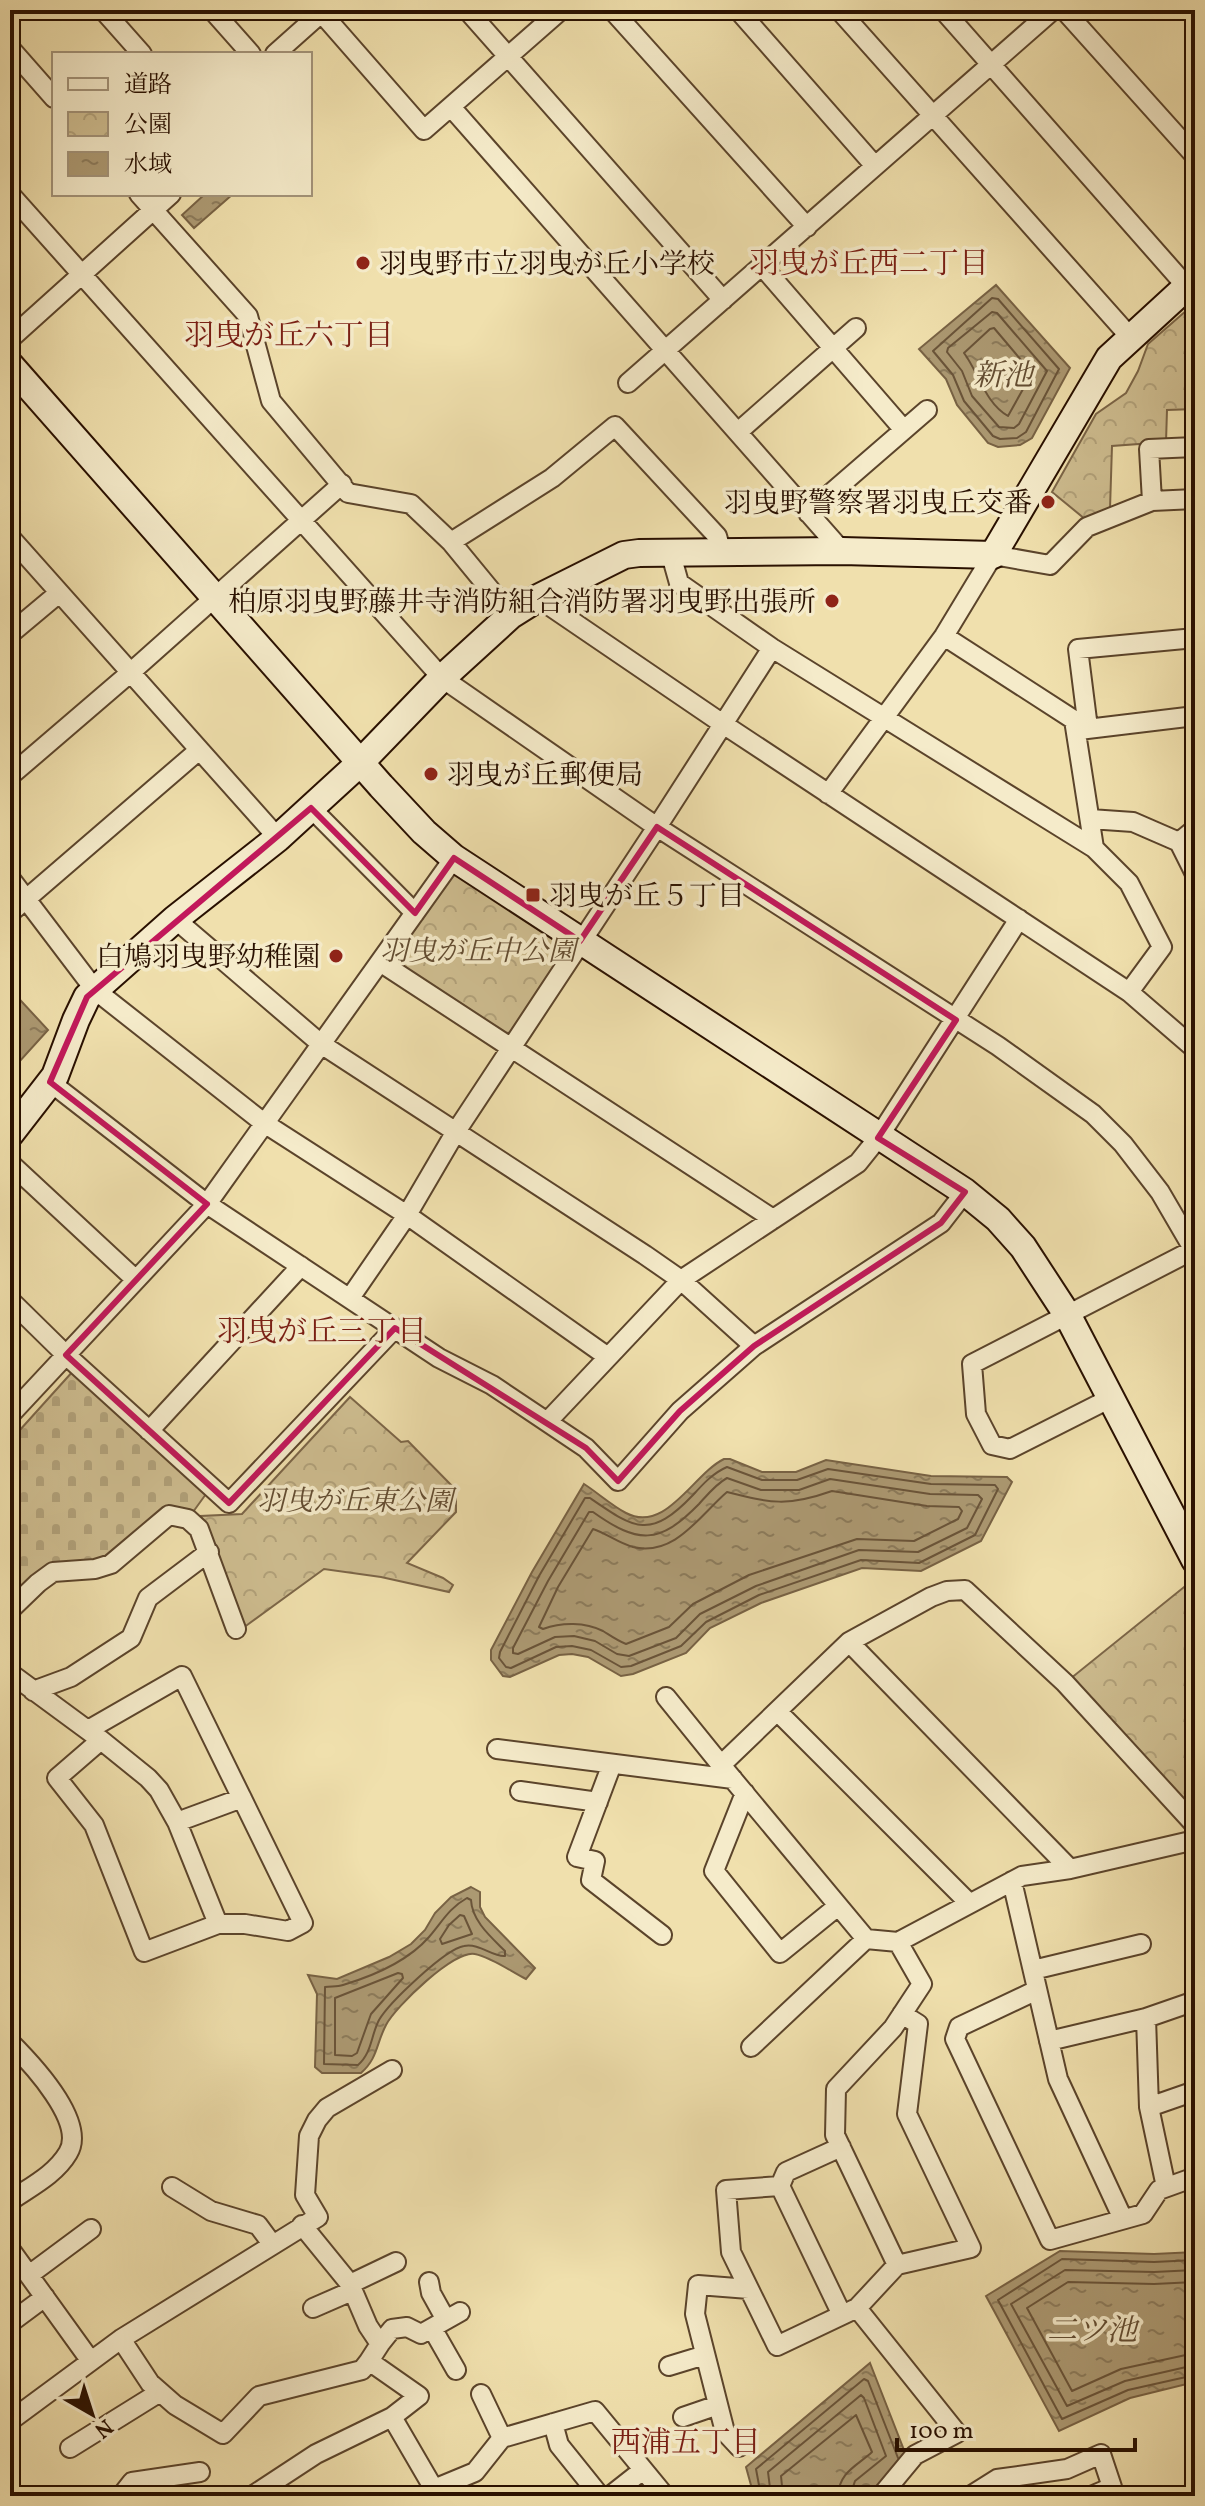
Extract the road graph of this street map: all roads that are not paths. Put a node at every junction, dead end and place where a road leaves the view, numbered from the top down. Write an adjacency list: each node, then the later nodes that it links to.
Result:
1 (103, 10): 14 (street)
2 (212, 10): 13 (street)
3 (467, 10): 16 (street)
4 (561, 10): 16 (street)
5 (612, 10): 27 (street)
6 (738, 10): 22 (street)
7 (839, 10): 20 (street)
8 (943, 10): 17 (street)
9 (1053, 10): 17 (street)
10 (1064, 10): 21 (street)
11 (320, 12): 15 (street); 19 (street)
12 (10, 48): 18 (street)
13 (238, 50)
14 (140, 52)
15 (277, 52)
16 (508, 56): 19 (street); 31 (street)
17 (991, 64): 20 (street); 30 (street)
18 (52, 96)
19 (451, 107): 36 (street)
20 (934, 114): 22 (street); 33 (street)
21 (1195, 156)
22 (875, 166): 27 (street)
23 (10, 194): 29 (street)
24 (141, 196): 26 (street)
25 (169, 196): 26 (street)
26 (153, 210): 29 (street); 43 (street)
27 (807, 227): 28 (street)
28 (762, 266): 31 (street); 35 (street)
29 (81, 274): 34 (street); 47 (street)
30 (1191, 283): 33 (street)
31 (723, 300): 36 (street)
32 (856, 328): 35 (street)
33 (1131, 338): 53 (street)
34 (10, 339)
35 (833, 349): 40 (street); 41 (street)
36 (666, 350): 38 (street); 41 (street)
37 (10, 365): 55 (street)
38 (628, 383)
39 (927, 410): 40 (street)
40 (904, 430): 46 (street)
41 (738, 432): 46 (street)
42 (1195, 447): 45 (street)
43 (342, 484): 47 (street); 49 (street)
44 (1195, 499): 45 (street)
45 (1152, 501): 53 (street)
46 (808, 513): 52 (street)
47 (300, 521): 55 (street); 63 (street)
48 (10, 537): 54 (street)
49 (451, 542): 50 (street); 57 (street)
50 (721, 550): 51 (street); 52 (street)
51 (670, 551): 56 (street); 61 (street)
52 (842, 551): 53 (street)
53 (993, 555): 59 (street)
54 (59, 593): 58 (street); 62 (street)
55 (214, 598): 62 (street); 69 (street)
56 (538, 598): 57 (street); 66 (street)
57 (511, 615): 63 (street)
58 (10, 634)
59 (944, 636): 65 (street); 67 (street)
60 (1195, 638): 67 (street)
61 (772, 648): 65 (street); 66 (street)
62 (130, 673): 68 (street); 70 (street)
63 (442, 678): 69 (street); 74 (street)
64 (1195, 716): 67 (street)
65 (886, 717): 71 (street); 78 (street)
66 (723, 724): 71 (street); 74 (street)
67 (1081, 730): 73 (street)
68 (198, 751): 76 (street); 82 (street)
69 (361, 762): 72 (street); 79 (street)
70 (10, 776)
71 (828, 794): 86 (street)
72 (311, 808): 76 (street); 84 (street)
73 (1090, 819): 77 (street); 78 (street)
74 (657, 827): 87 (street); 91 (street)
75 (1195, 829): 77 (street)
76 (278, 838): 85 (street)
77 (1179, 842): 80 (street)
78 (1094, 848): 90 (street)
79 (454, 858): 84 (street); 87 (street)
80 (1195, 874)
81 (10, 878): 82 (street)
82 (27, 899): 83 (street); 89 (street)
83 (10, 913)
84 (415, 913): 88 (street)
85 (175, 919): 89 (street); 92 (street)
86 (1019, 919): 90 (street); 91 (street)
87 (580, 941): 93 (street); 99 (street)
88 (380, 962): 92 (street); 93 (street)
89 (95, 990): 95 (street); 96 (street)
90 (1129, 992): 94 (street)
91 (956, 1020): 99 (street); 105 (street)
92 (321, 1044): 96 (street); 97 (street)
93 (511, 1047): 97 (street); 104 (street)
94 (1195, 1049)
95 (50, 1082): 98 (street); 102 (street)
96 (264, 1123): 102 (street); 103 (street)
97 (455, 1133): 103 (street); 108 (street)
98 (10, 1134)
99 (878, 1138): 101 (street); 104 (street)
100 (10, 1163): 107 (street)
101 (965, 1192): 111 (street); 113 (street)
102 (207, 1204): 106 (street); 107 (street)
103 (407, 1215): 109 (street); 115 (street)
104 (773, 1219): 108 (street)
105 (1195, 1250): 111 (street)
106 (301, 1266): 109 (street); 119 (street)
107 (136, 1280): 114 (street)
108 (681, 1280): 113 (street); 115 (street)
109 (350, 1298): 112 (street)
110 (10, 1300): 114 (street)
111 (1068, 1316): 116 (street); 116 (street)
112 (395, 1328): 118 (street); 119 (street)
113 (754, 1346): 118 (street)
114 (66, 1355): 117 (street); 119 (street)
115 (608, 1357): 118 (street)
116 (1111, 1398): 121 (street)
117 (10, 1415)
118 (547, 1422)
119 (149, 1431)
120 (209, 1552): 122 (street); 123 (street); 126 (street)
121 (1195, 1560)
122 (10, 1610)
123 (236, 1629)
124 (849, 1642): 128 (street); 137 (street); 139 (street)
125 (10, 1673): 126 (street)
126 (33, 1691): 129 (street)
127 (666, 1697): 132 (street)
128 (778, 1712): 132 (street); 141 (street)
129 (94, 1735): 134 (street); 136 (street); 143 (street)
130 (497, 1749): 131 (street)
131 (612, 1764): 132 (street); 135 (street)
132 (733, 1779): 142 (street); 142 (street)
133 (520, 1791): 135 (street)
134 (242, 1798): 136 (street); 143 (street)
135 (598, 1802): 144 (street)
136 (177, 1822): 143 (street)
137 (1195, 1825)
138 (1195, 1840): 139 (street)
139 (1070, 1869): 140 (street)
140 (1012, 1881): 141 (street); 148 (street)
141 (969, 1903): 146 (street)
142 (838, 1906): 145 (street)
143 (218, 1924)
144 (662, 1935)
145 (866, 1939): 146 (street); 155 (street)
146 (898, 1942): 151 (street)
147 (1141, 1944): 148 (street)
148 (1033, 1970): 149 (street)
149 (1037, 1990): 153 (street); 165 (street)
150 (1195, 2001): 152 (street)
151 (902, 2014): 159 (street); 171 (street)
152 (1146, 2018): 153 (street); 158 (street)
153 (1049, 2041): 165 (street)
154 (10, 2042): 164 (street)
155 (751, 2047)
156 (392, 2070): 166 (street)
157 (1195, 2091): 158 (street)
158 (1149, 2107): 163 (street)
159 (841, 2147): 161 (street); 171 (street)
160 (1195, 2177): 163 (street)
161 (780, 2186): 175 (street); 178 (street)
162 (172, 2187): 168 (street)
163 (1166, 2187): 165 (street)
164 (10, 2201)
165 (1123, 2219)
166 (302, 2225): 168 (street); 174 (street)
167 (91, 2229): 172 (street)
168 (272, 2244): 181 (street)
169 (10, 2249): 172 (street)
170 (396, 2262): 174 (street)
171 (897, 2265): 178 (street)
172 (29, 2275): 176 (street)
173 (429, 2282): 179 (street)
174 (351, 2287): 177 (street); 182 (street)
175 (749, 2289): 178 (street); 183 (street)
176 (45, 2297): 180 (street); 184 (street)
177 (313, 2308)
178 (849, 2312): 205 (street)
179 (446, 2320): 182 (street); 187 (street)
180 (10, 2323)
181 (121, 2339): 184 (street); 188 (street)
182 (380, 2344): 185 (street)
183 (705, 2355): 186 (street); 190 (street)
184 (90, 2360): 193 (street)
185 (369, 2361): 188 (street); 191 (street)
186 (669, 2366)
187 (456, 2370)
188 (160, 2392): 197 (street)
189 (481, 2394): 195 (street)
190 (718, 2405): 192 (street); 196 (street)
191 (392, 2417): 200 (street); 203 (street)
192 (683, 2417)
193 (10, 2421)
194 (553, 2423): 195 (street); 198 (street); 201 (street)
195 (502, 2438): 200 (street)
196 (739, 2447)
197 (70, 2448)
198 (643, 2470): 201 (street); 204 (street)
199 (200, 2472): 202 (street)
200 (436, 2493)
201 (610, 2495)
202 (121, 2496)
203 (252, 2496)
204 (665, 2496)
205 (881, 2496)
206 (970, 2496): 207 (street)
207 (1091, 2496)

